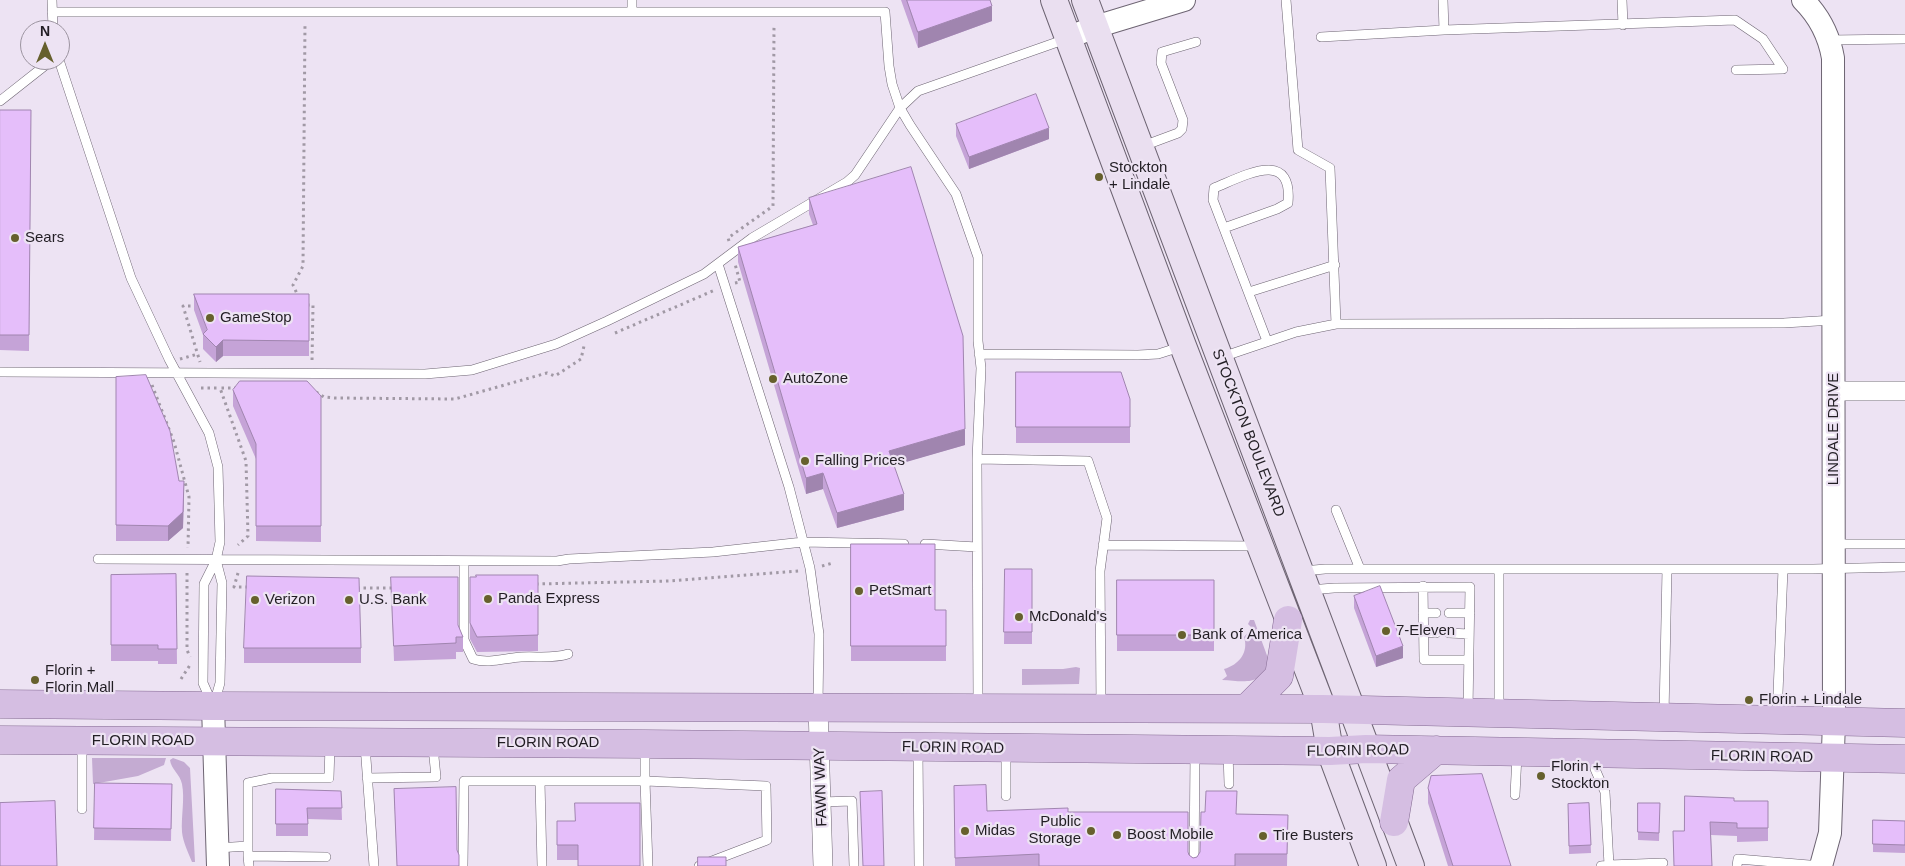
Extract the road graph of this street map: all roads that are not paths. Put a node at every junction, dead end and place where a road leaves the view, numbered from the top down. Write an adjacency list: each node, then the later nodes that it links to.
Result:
1 (52, 0): 11 (lane)
2 (632, 0): 12 (lane)
3 (1054, 0): 17 (main road, STOCKTON BOULEVARD)
4 (1085, 0): 15 (main road, STOCKTON BOULEVARD)
5 (1184, 0): 10 (street)
6 (1286, 0): 30 (lane)
7 (1443, 0): 16 (lane)
8 (1622, 0): 14 (lane)
9 (1804, 0): 20 (street, LINDALE DRIVE)
10 (1147, 5): 15 (street)
11 (52, 12): 12 (lane); 13 (lane)
12 (632, 12): 26 (lane)
13 (52, 20)
14 (1623, 25): 16 (lane); 24 (lane)
15 (1095, 27): 17 (street); 27 (main road, STOCKTON BOULEVARD)
16 (1444, 30): 18 (lane)
17 (1067, 38): 26 (lane); 35 (main road, STOCKTON BOULEVARD)
18 (1321, 38)
19 (1905, 39): 20 (lane)
20 (1830, 40): 32 (street, LINDALE DRIVE)
21 (1196, 42): 27 (lane)
22 (39, 70): 25 (lane)
23 (62, 70): 39 (lane)
24 (1736, 70)
25 (0, 101)
26 (900, 108): 29 (lane); 36 (lane)
27 (1140, 147): 37 (main road, STOCKTON BOULEVARD)
28 (1224, 228): 28 (lane); 31 (lane)
29 (718, 264): 39 (lane); 44 (lane)
30 (1335, 264): 31 (lane); 33 (lane)
31 (1248, 292): 34 (lane)
32 (1834, 320): 33 (lane); 40 (street, LINDALE DRIVE)
33 (1336, 324): 34 (lane)
34 (1267, 341): 37 (lane)
35 (1183, 346): 36 (lane); 48 (main road, STOCKTON BOULEVARD)
36 (979, 354): 42 (lane)
37 (1220, 358): 59 (main road, STOCKTON BOULEVARD)
38 (0, 372): 39 (lane)
39 (176, 373): 51 (lane)
40 (1834, 391): 41 (street); 45 (street, LINDALE DRIVE)
41 (1905, 391)
42 (977, 459): 47 (lane); 49 (lane)
43 (1336, 510): 55 (lane)
44 (803, 542): 49 (lane); 52 (lane); 74 (lane)
45 (1834, 544): 46 (lane); 54 (street, LINDALE DRIVE)
46 (1905, 544)
47 (1103, 545): 48 (lane); 76 (lane)
48 (1258, 546): 65 (main road, STOCKTON BOULEVARD)
49 (976, 547): 75 (lane)
50 (98, 559): 51 (lane)
51 (216, 560): 52 (lane); 73 (lane); 73 (lane)
52 (464, 561): 70 (lane)
53 (1905, 567): 54 (lane)
54 (1834, 568): 58 (lane); 84 (street, LINDALE DRIVE)
55 (1360, 569): 56 (lane); 59 (lane)
56 (1499, 569): 57 (lane); 81 (lane)
57 (1667, 569): 58 (lane); 82 (lane)
58 (1783, 569): 83 (lane)
59 (1303, 581): 60 (lane); 79 (main road, STOCKTON BOULEVARD)
60 (1422, 586): 61 (lane); 64 (lane)
61 (1423, 613): 62 (lane); 66 (lane)
62 (1436, 613)
63 (1449, 613): 64 (lane)
64 (1470, 613): 69 (lane)
65 (1288, 620): 77 (main road); 78 (main road, STOCKTON BOULEVARD)
66 (1424, 632): 67 (lane); 71 (lane)
67 (1436, 633)
68 (1449, 633): 69 (lane)
69 (1469, 634): 71 (lane)
70 (568, 654)
71 (1468, 660): 80 (lane)
72 (0, 704): 73 (main road)
73 (213, 706): 74 (main road); 88 (street)
74 (818, 708): 75 (main road); 93 (street, FAWN WAY)
75 (978, 708): 76 (main road)
76 (1101, 709): 77 (main road)
77 (1246, 709): 78 (main road)
78 (1323, 709): 79 (main road); 100 (main road, STOCKTON BOULEVARD)
79 (1352, 710): 80 (main road); 96 (main road, STOCKTON BOULEVARD)
80 (1468, 713): 81 (main road)
81 (1499, 714): 82 (main road)
82 (1664, 718): 83 (main road)
83 (1777, 721): 84 (main road)
84 (1834, 722): 85 (main road); 103 (street, LINDALE DRIVE)
85 (1905, 723)
86 (0, 740): 87 (main road, FLORIN ROAD)
87 (82, 741): 88 (main road, FLORIN ROAD); 112 (lane)
88 (213, 742): 89 (main road, FLORIN ROAD); 116 (street)
89 (331, 742): 90 (main road, FLORIN ROAD); 114 (lane)
90 (365, 742): 91 (main road, FLORIN ROAD); 105 (lane)
91 (433, 743): 92 (main road, FLORIN ROAD); 105 (lane)
92 (645, 744): 93 (main road, FLORIN ROAD); 107 (lane)
93 (819, 747): 94 (main road, FLORIN ROAD); 111 (street, FAWN WAY)
94 (918, 748): 95 (main road, FLORIN ROAD); 127 (lane)
95 (1006, 748): 97 (main road, FLORIN ROAD); 110 (lane)
96 (1366, 749): 98 (main road, FLORIN ROAD); 100 (main road, FLORIN ROAD); 113 (main road, STOCKTON BOULEVARD)
97 (1195, 750): 99 (main road, FLORIN ROAD); 128 (lane)
98 (1436, 750): 101 (main road, FLORIN ROAD); 113 (main road)
99 (1228, 751): 100 (main road, FLORIN ROAD); 108 (lane)
100 (1330, 751): 129 (main road, STOCKTON BOULEVARD)
101 (1517, 752): 102 (main road, FLORIN ROAD); 109 (lane)
102 (1594, 753): 103 (main road, FLORIN ROAD); 131 (lane)
103 (1832, 758): 104 (main road, FLORIN ROAD); 133 (street, LINDALE DRIVE)
104 (1905, 759)
105 (367, 778): 120 (lane)
106 (540, 781): 107 (lane); 121 (lane); 122 (lane)
107 (645, 781): 123 (lane); 124 (lane)
108 (1229, 784)
109 (1515, 795)
110 (1006, 796)
111 (821, 802): 125 (street, FAWN WAY); 126 (lane)
112 (82, 808)
113 (1394, 822): 130 (main road, STOCKTON BOULEVARD)
114 (248, 846): 115 (lane); 116 (lane)
115 (248, 856): 117 (lane); 119 (lane)
116 (217, 857)
117 (326, 857)
118 (1663, 863): 131 (lane)
119 (249, 866)
120 (374, 866)
121 (463, 866)
122 (542, 866)
123 (648, 866)
124 (699, 866)
125 (823, 866)
126 (854, 866)
127 (919, 866)
128 (1194, 866)
129 (1373, 866)
130 (1411, 866)
131 (1605, 866)
132 (1737, 866): 133 (lane)
133 (1821, 866)

